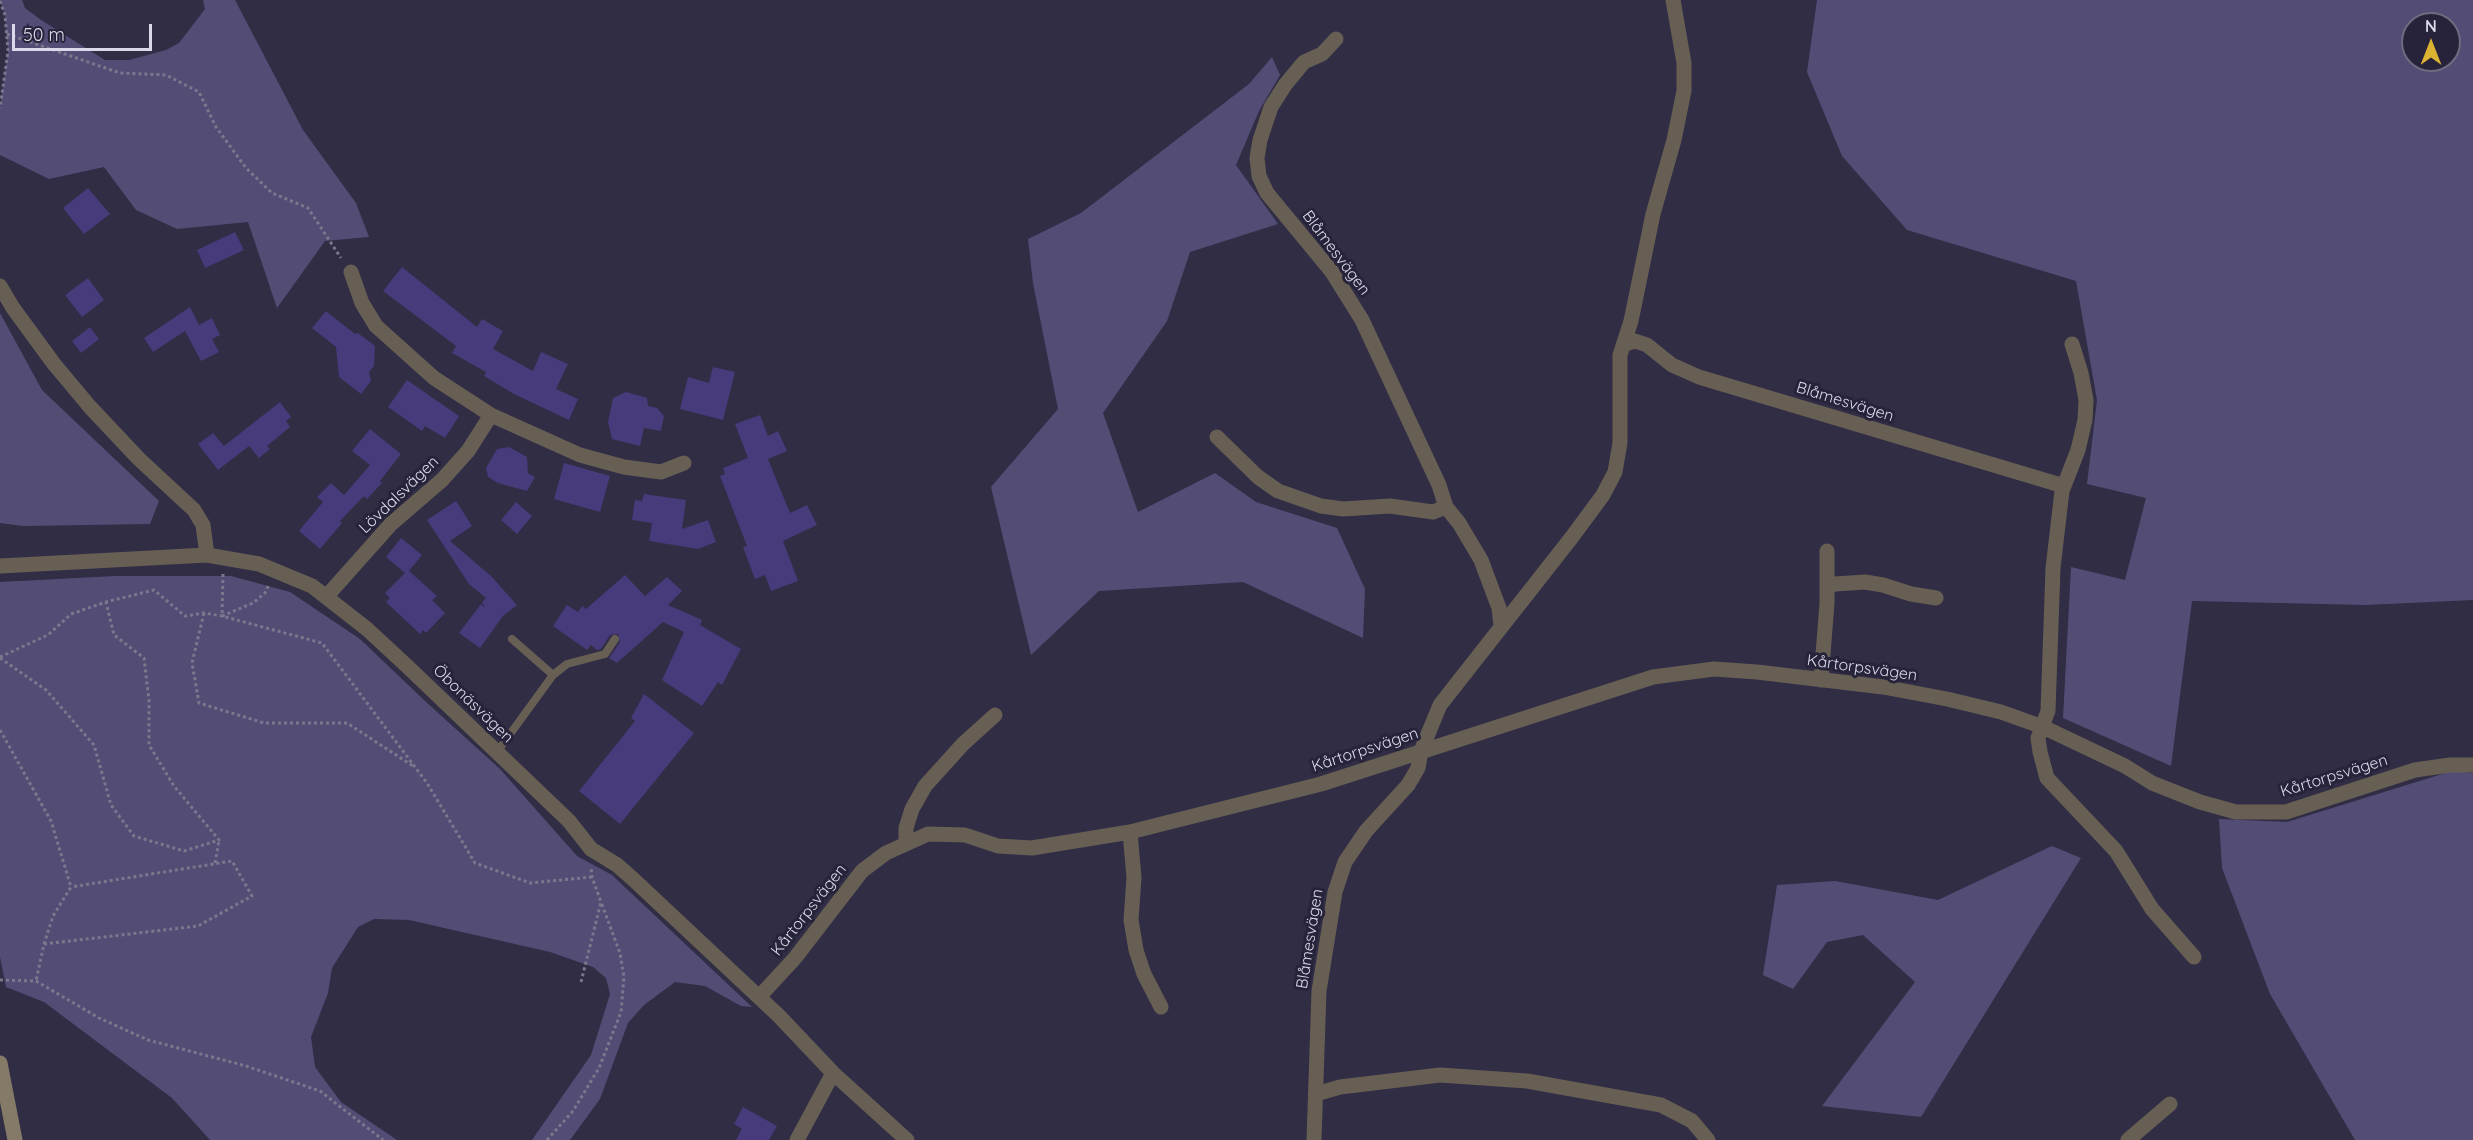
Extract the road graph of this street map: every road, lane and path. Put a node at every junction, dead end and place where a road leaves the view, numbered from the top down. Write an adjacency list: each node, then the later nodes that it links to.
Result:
1 (1673, 0): 9 (street, Blåmesvägen)
2 (0, 1): 3 (path)
3 (7, 34): 5 (path); 6 (path)
4 (1336, 39): 14 (street, Blåmesvägen)
5 (0, 108)
6 (351, 272): 10 (street)
7 (0, 286): 16 (street)
8 (2072, 344): 13 (street)
9 (1623, 345): 13 (street, Blåmesvägen); 25 (street, Blåmesvägen)
10 (491, 415): 12 (street); 20 (street, Lövdalsvägen)
11 (1217, 437): 14 (street)
12 (684, 464)
13 (2064, 486): 32 (street)
14 (1446, 507): 25 (street, Blåmesvägen)
15 (1827, 551): 19 (street)
16 (211, 555): 17 (street, Öbonäsvägen); 18 (street, Öbonäsvägen); 24 (path)
17 (0, 566)
18 (271, 570): 20 (street, Öbonäsvägen); 24 (path)
19 (1827, 587): 21 (street); 30 (street)
20 (326, 597): 35 (street, Öbonäsvägen)
21 (1936, 598)
22 (106, 602): 23 (path); 28 (path); 39 (path)
23 (204, 613): 24 (path); 37 (path)
24 (222, 616): 37 (path)
25 (1501, 625): 34 (street, Blåmesvägen)
26 (512, 639): 29 (lane)
27 (615, 639): 29 (lane)
28 (0, 657): 39 (path)
29 (553, 675): 35 (lane)
30 (1821, 680): 32 (street, Kårtorpsvägen); 34 (street, Kårtorpsvägen)
31 (995, 715): 40 (street)
32 (2043, 727): 36 (street, Kårtorpsvägen); 47 (street)
33 (0, 730): 44 (path)
34 (1421, 751): 38 (street, Kårtorpsvägen); 55 (street, Blåmesvägen)
35 (497, 752): 41 (street, Öbonäsvägen)
36 (2473, 765)
37 (416, 768): 43 (path)
38 (1130, 832): 40 (street, Kårtorpsvägen); 52 (street)
39 (219, 840): 42 (path)
40 (906, 842): 51 (street, Kårtorpsvägen)
41 (591, 849): 43 (path); 51 (street, Öbonäsvägen)
42 (216, 863): 44 (path); 46 (path)
43 (591, 877): 45 (path)
44 (70, 887): 46 (path)
45 (601, 902): 50 (path); 59 (path)
46 (44, 944): 49 (path)
47 (2194, 957)
48 (0, 980): 49 (path)
49 (36, 981): 58 (path)
50 (581, 982)
51 (759, 997): 54 (street, Öbonäsvägen)
52 (1161, 1007)
53 (0, 1063): 57 (main road)
54 (833, 1073): 60 (street); 61 (street, Öbonäsvägen)
55 (1316, 1094): 62 (street, Blåmesvägen); 63 (street)
56 (2170, 1104): 64 (street)
57 (15, 1140)
58 (383, 1140)
59 (547, 1140)
60 (797, 1140)
61 (907, 1140)
62 (1314, 1140)
63 (1708, 1140)
64 (2128, 1140)

